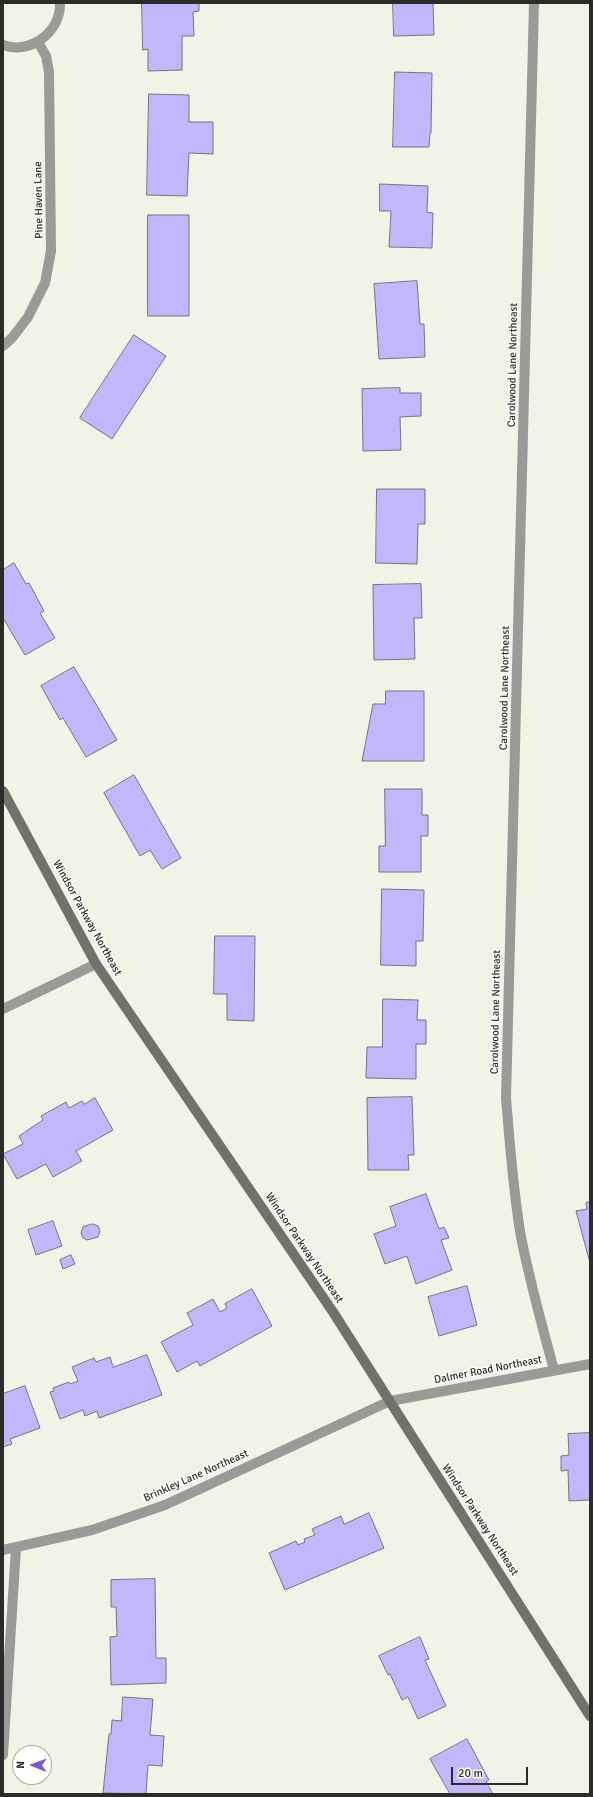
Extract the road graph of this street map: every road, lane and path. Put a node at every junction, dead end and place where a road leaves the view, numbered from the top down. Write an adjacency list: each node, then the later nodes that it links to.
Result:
1 (60, 3): 3 (street)
2 (534, 3): 10 (street, Carolwood Lane Northeast)
3 (38, 42): 4 (street); 5 (street, Pine Haven Lane)
4 (3, 45)
5 (3, 346)
6 (3, 791): 7 (street, Windsor Parkway Northeast)
7 (96, 964): 8 (street); 11 (street, Windsor Parkway Northeast)
8 (3, 1008)
9 (590, 1364): 10 (street, Dalmer Road Northeast)
10 (554, 1370): 11 (street, Dalmer Road Northeast)
11 (390, 1401): 12 (street, Brinkley Lane Northeast); 14 (street, Windsor Parkway Northeast)
12 (16, 1548): 13 (street, Brinkley Lane Northeast); 15 (street)
13 (3, 1550)
14 (590, 1716)
15 (3, 1755)

